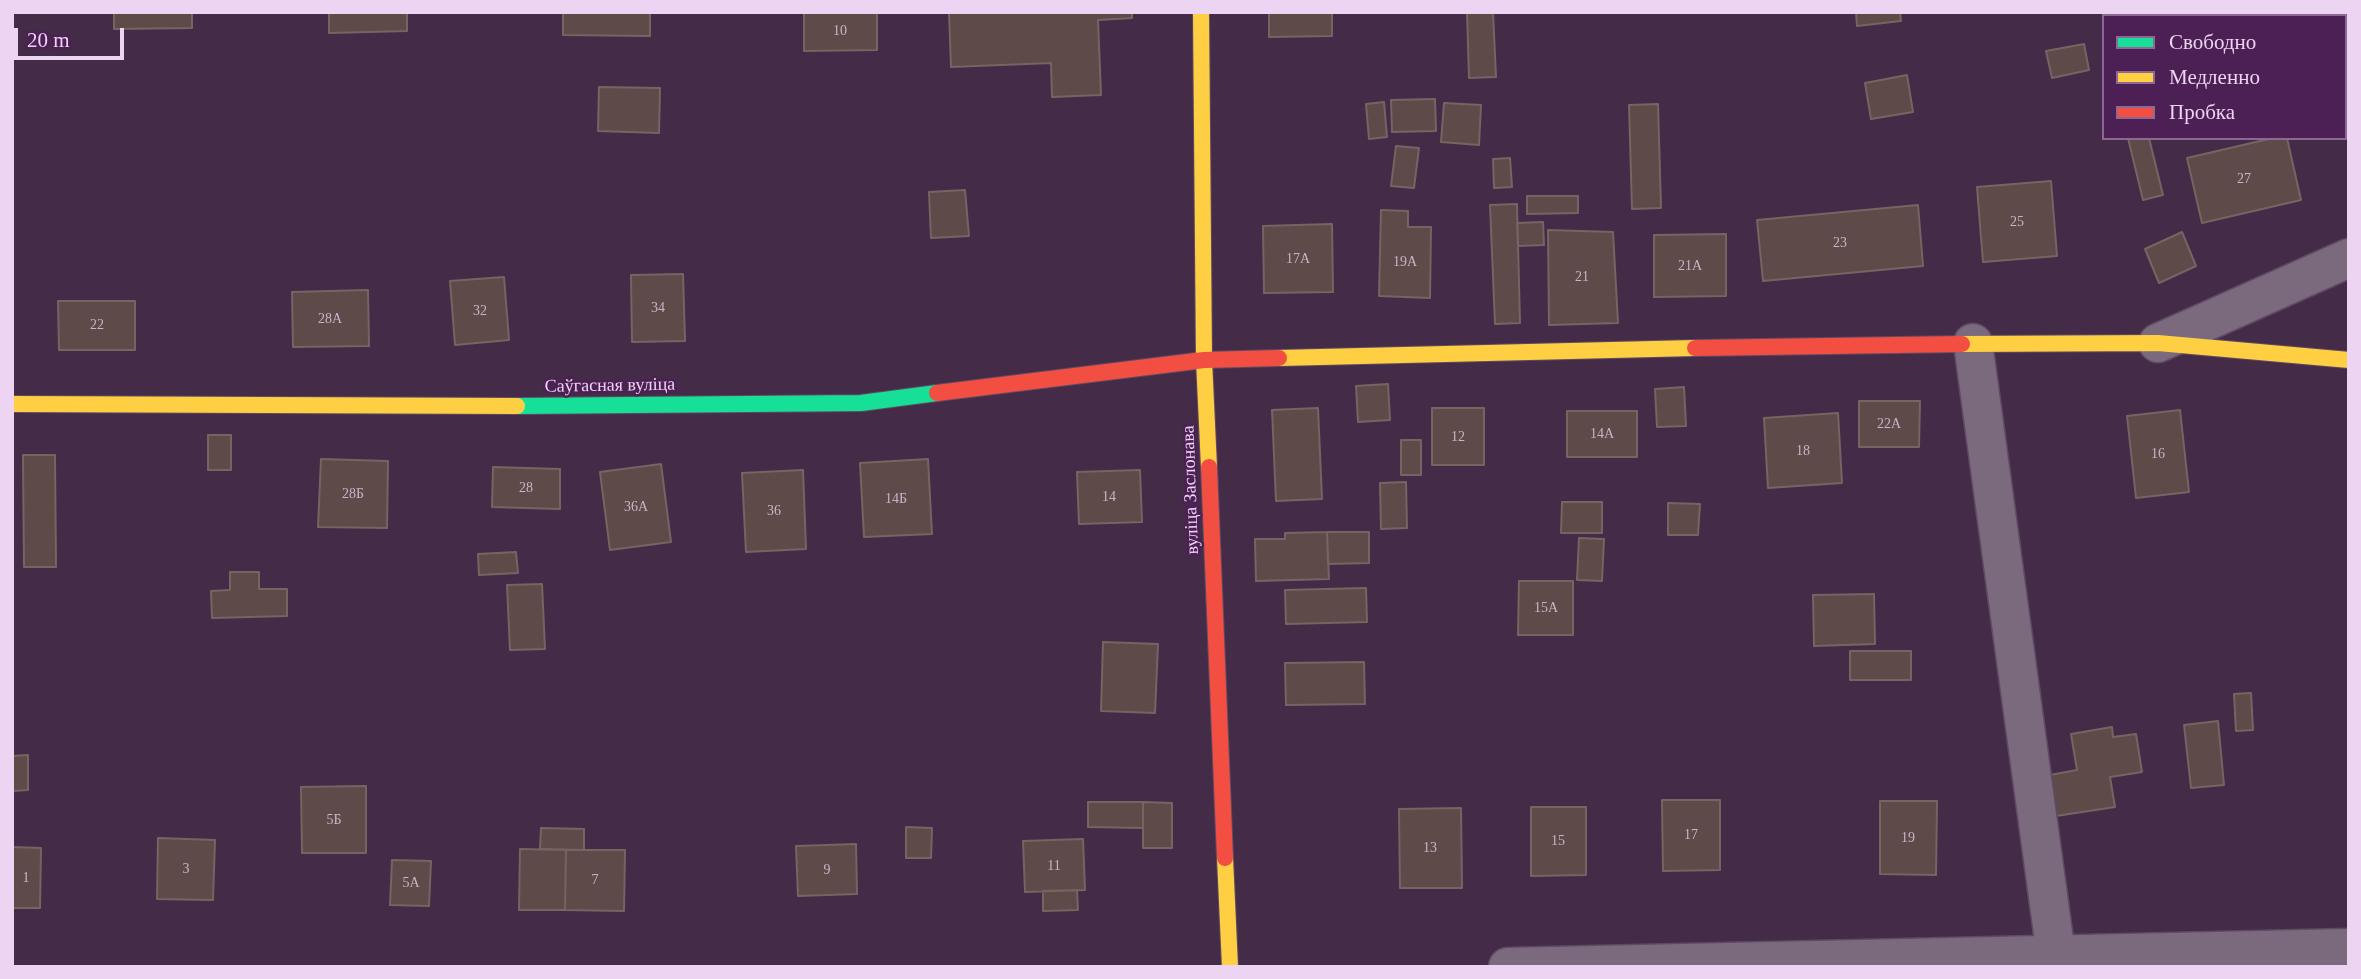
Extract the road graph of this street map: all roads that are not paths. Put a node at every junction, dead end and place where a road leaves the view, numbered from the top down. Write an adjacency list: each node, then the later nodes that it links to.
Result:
1 (1201, 12): 6 (street, вуліца Заслонава)
2 (2349, 258): 4 (street)
3 (1973, 343): 4 (street, Саўгасная вуліца); 6 (street, Саўгасная вуліца); 9 (street)
4 (2158, 343): 5 (street, Саўгасная вуліца)
5 (2349, 359)
6 (1205, 360): 7 (street, Саўгасная вуліца); 10 (street, вуліца Заслонава)
7 (12, 404)
8 (2349, 948): 9 (street)
9 (2056, 955): 11 (street)
10 (1230, 967)
11 (1508, 967)

